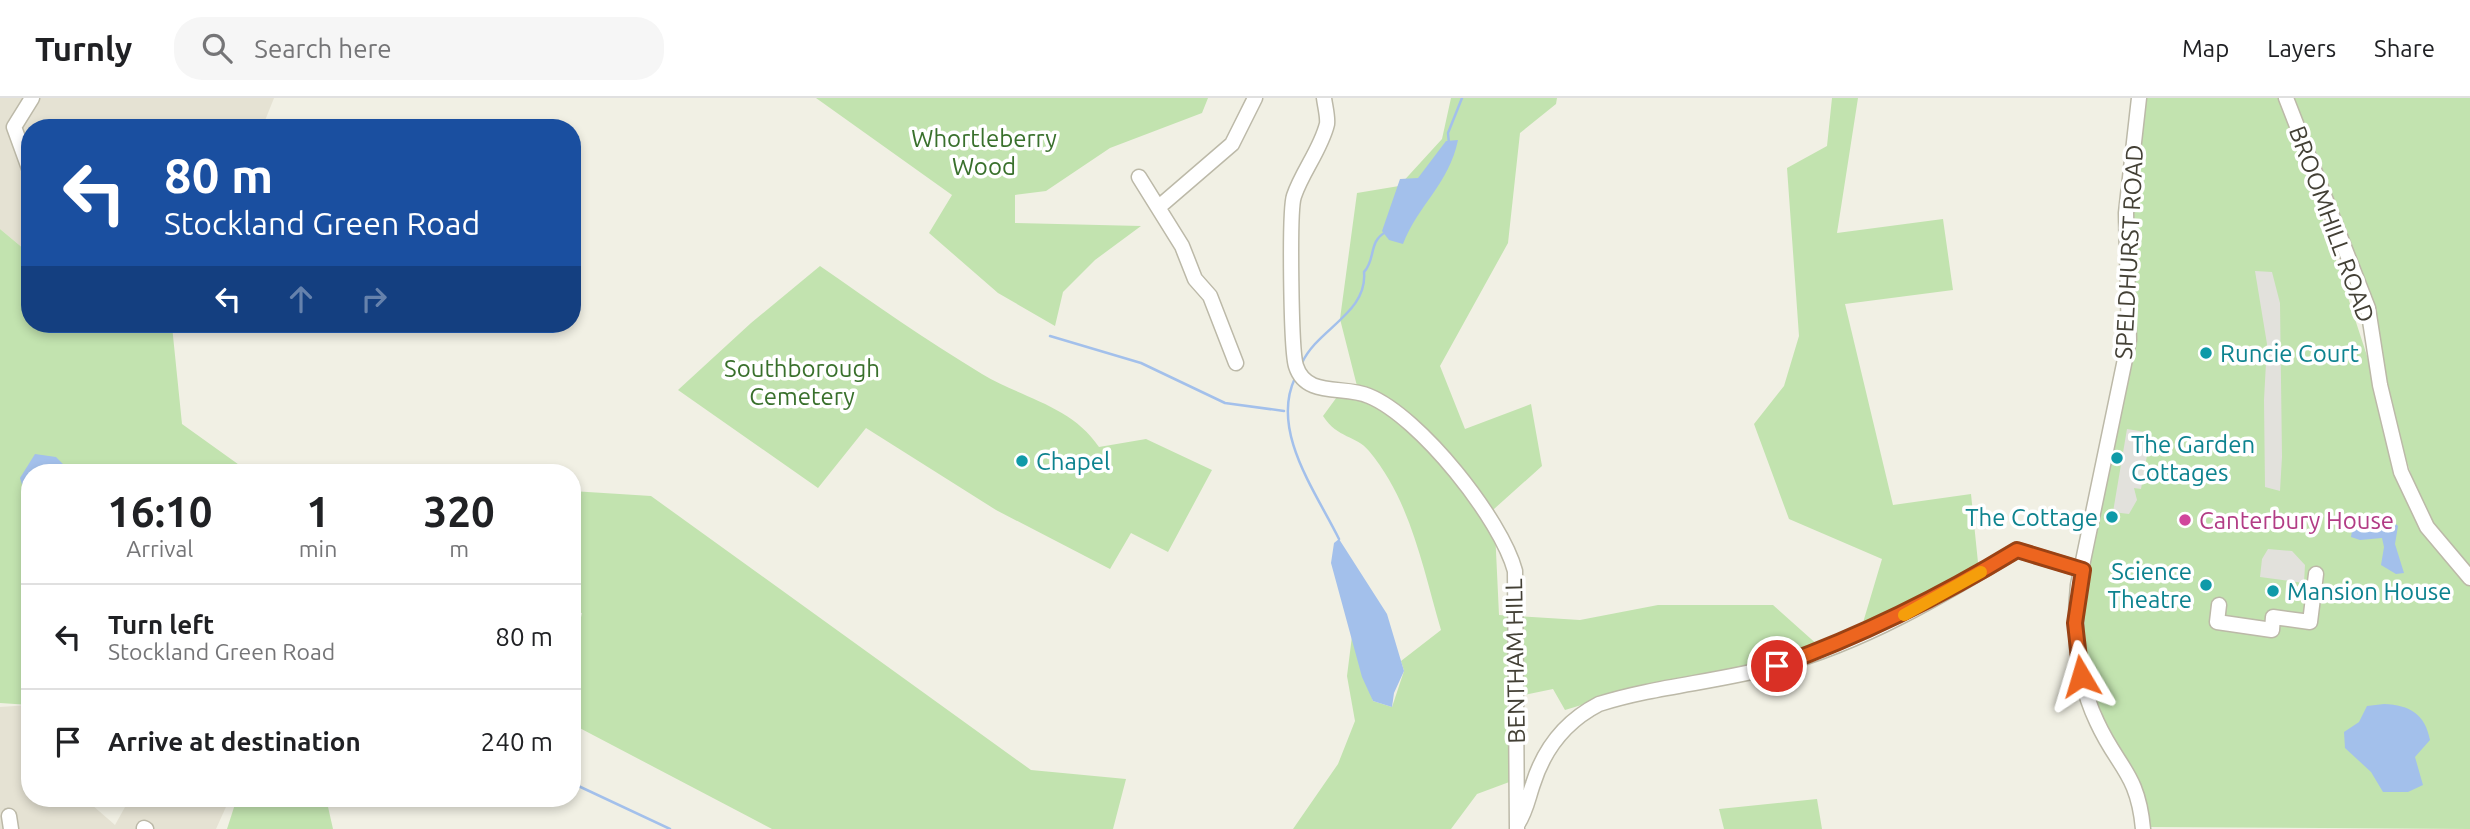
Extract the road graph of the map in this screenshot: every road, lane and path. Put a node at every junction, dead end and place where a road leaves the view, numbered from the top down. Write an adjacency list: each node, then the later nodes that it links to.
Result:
1 (32, 98): 6 (street)
2 (1255, 98): 9 (street)
3 (1324, 98): 15 (street, BENTHAM HILL)
4 (2139, 98): 11 (street, SPELDHURST ROAD)
5 (2286, 98): 13 (street, BROOMHILL ROAD)
6 (7, 129): 7 (street)
7 (21, 155)
8 (1139, 177): 9 (street)
9 (1160, 206): 10 (street)
10 (1236, 363)
11 (2083, 570): 15 (street); 16 (street, SPELDHURST ROAD)
12 (2316, 574): 14 (street)
13 (2470, 579)
14 (2219, 605)
15 (1517, 827)
16 (2143, 829)

